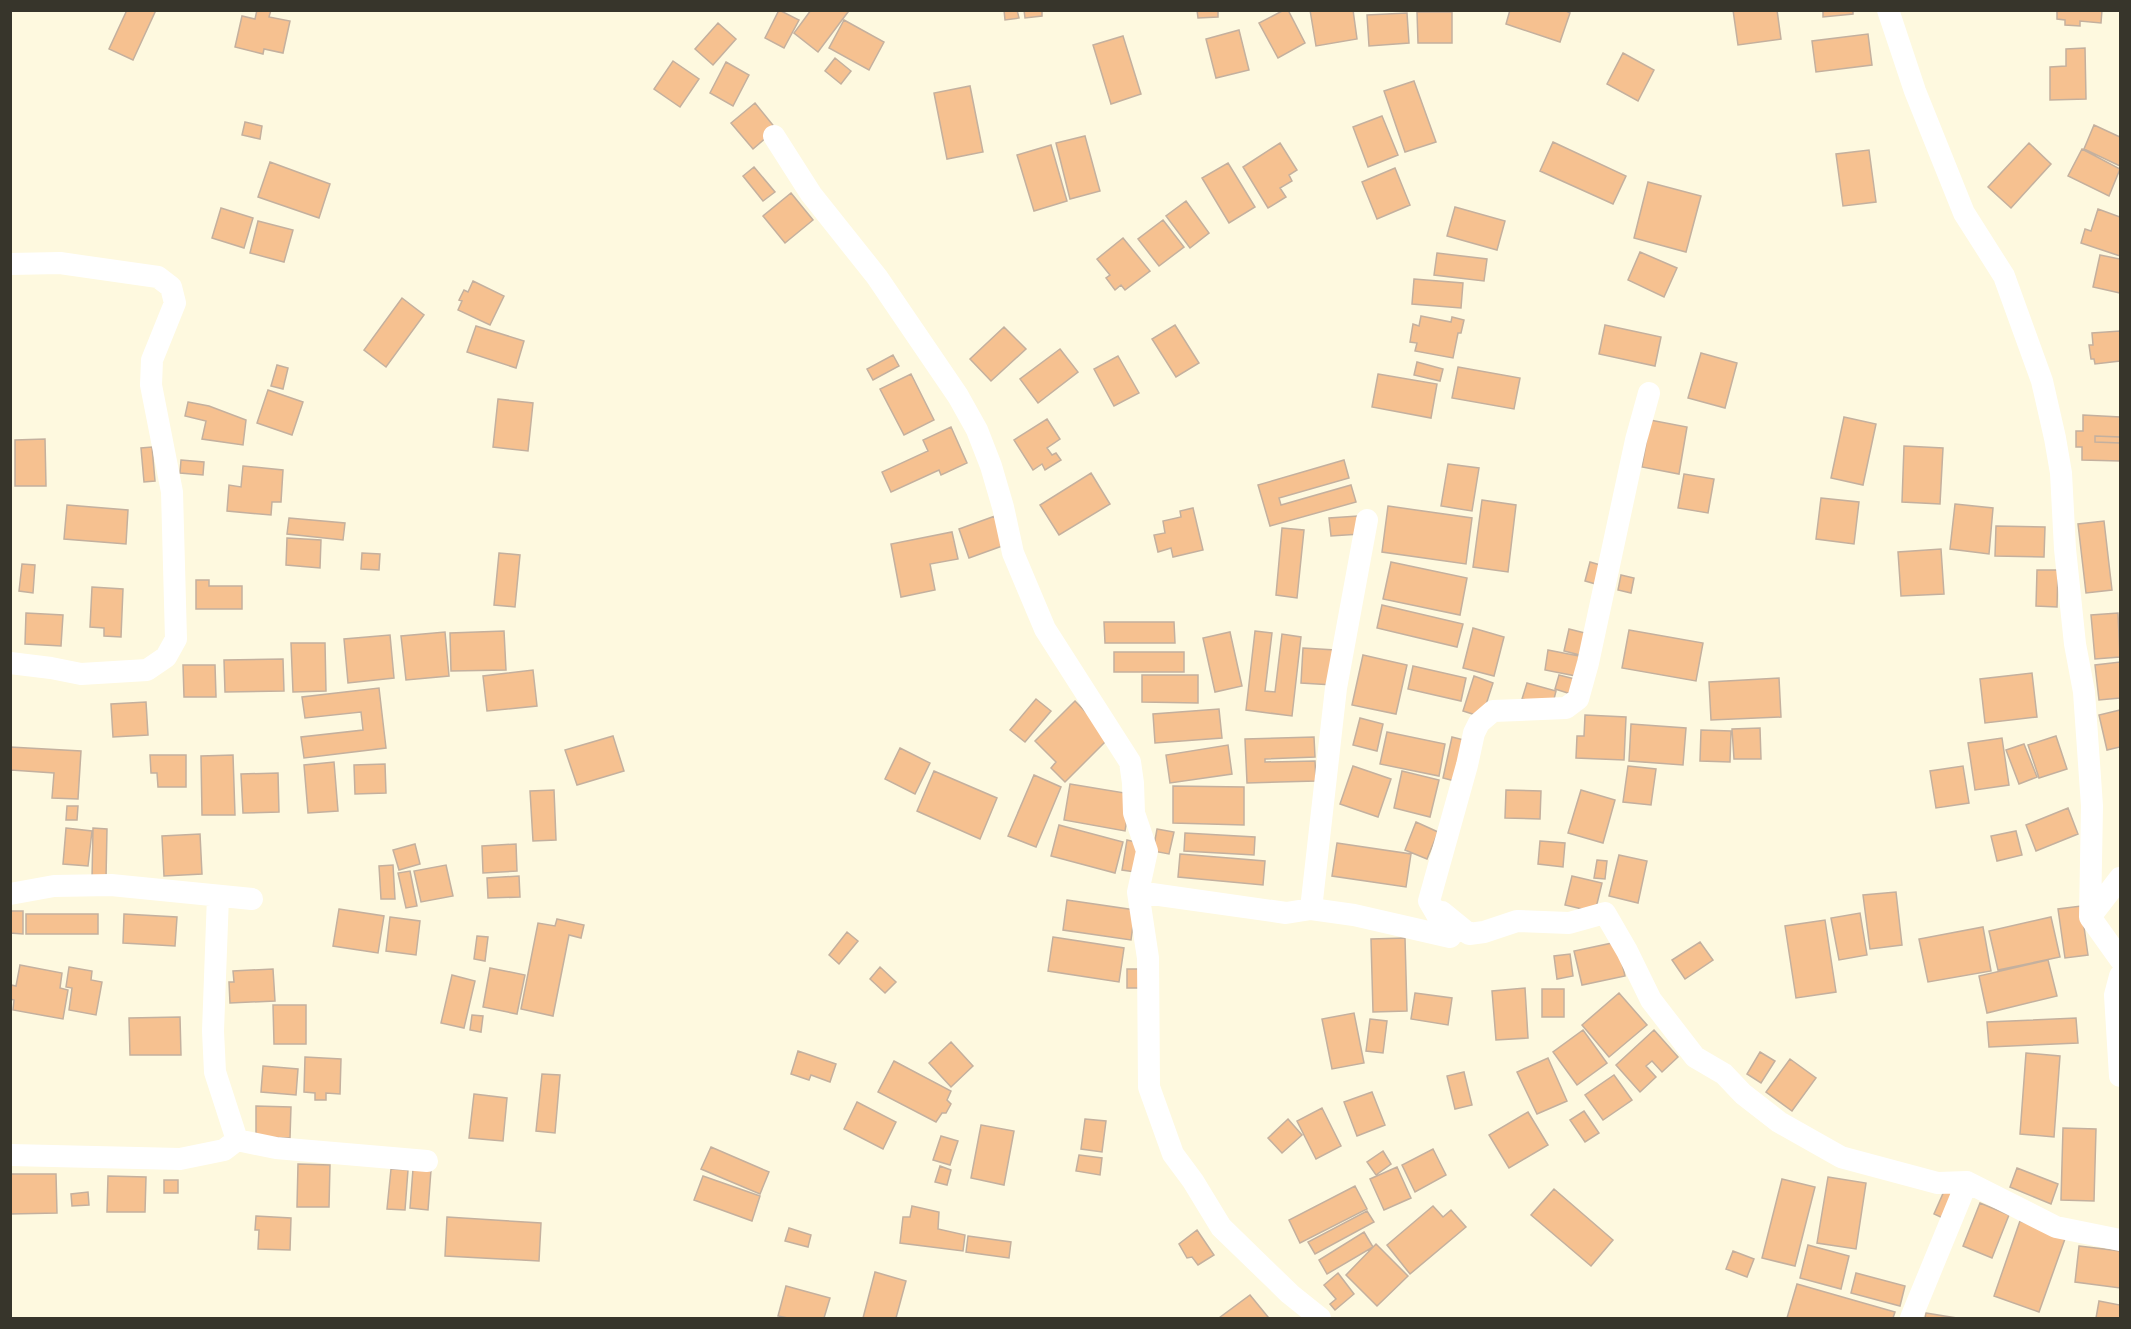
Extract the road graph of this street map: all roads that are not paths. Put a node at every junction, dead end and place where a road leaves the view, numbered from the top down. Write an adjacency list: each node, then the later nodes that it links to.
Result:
1 (1888, 10): 14 (street)
2 (774, 136): 8 (street)
3 (10, 264): 6 (street)
4 (1649, 393): 12 (street)
5 (1367, 520): 13 (street)
6 (10, 663)
7 (2121, 878): 14 (street)
8 (1138, 892): 13 (street); 23 (street)
9 (10, 894): 10 (street)
10 (218, 896): 11 (street); 18 (street)
11 (252, 899)
12 (1429, 901): 13 (street); 21 (street)
13 (1311, 909)
14 (2090, 917): 15 (street)
15 (2121, 959)
16 (2121, 976): 17 (street)
17 (2121, 1076)
18 (237, 1140): 19 (street); 20 (street)
19 (10, 1155)
20 (427, 1161)
21 (1966, 1182): 22 (street); 24 (street)
22 (2121, 1240)
23 (1320, 1318)
24 (1911, 1318)

